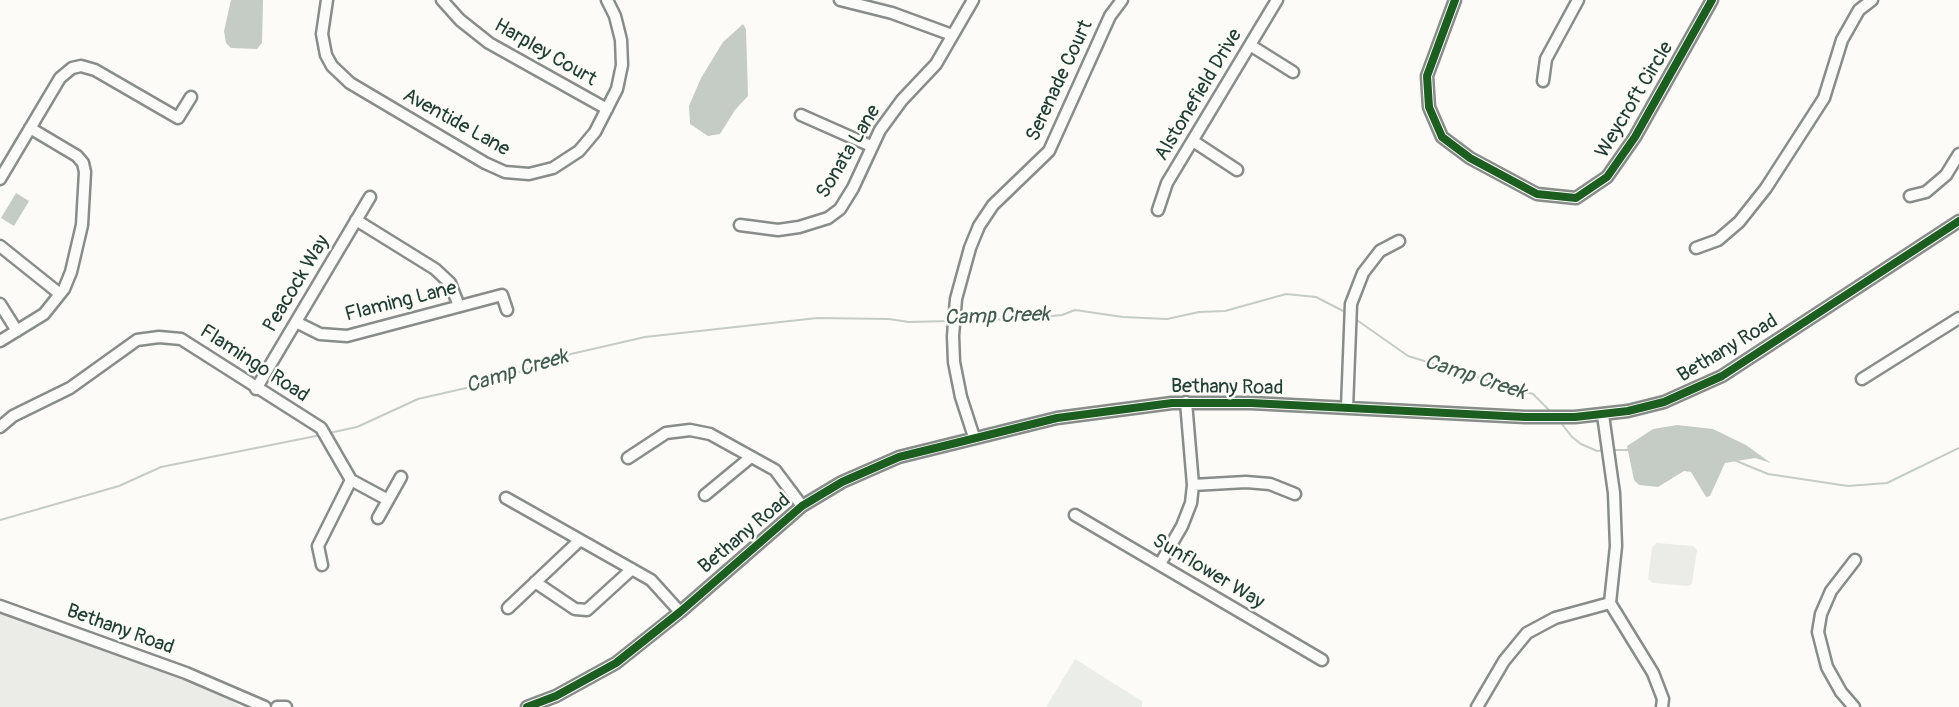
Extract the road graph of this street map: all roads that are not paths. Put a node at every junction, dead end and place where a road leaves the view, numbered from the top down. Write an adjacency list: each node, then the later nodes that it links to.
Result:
1 (327, 0): 17 (street, Aventide Lane)
2 (442, 0): 17 (street, Harpley Court)
3 (607, 0): 17 (street, Aventide Lane)
4 (840, 0): 12 (street)
5 (973, 0): 12 (street, Sonata Lane)
6 (1122, 0): 50 (street, Serenade Court)
7 (1277, 0): 13 (street, Alstonefield Drive)
8 (1455, 0): 10 (street, Weycroft Circle)
9 (1578, 0): 15 (street)
10 (1712, 0)
11 (1872, 0): 33 (street)
12 (952, 35): 21 (street, Sonata Lane)
13 (1250, 45): 14 (street); 20 (street, Alstonefield Drive)
14 (1293, 72)
15 (1543, 81)
16 (191, 97): 19 (street)
17 (607, 109)
18 (801, 115): 21 (street)
19 (30, 128): 24 (street); 34 (street)
20 (1193, 141): 23 (street); 27 (street, Alstonefield Drive)
21 (871, 146): 30 (street, Sonata Lane)
22 (1959, 154): 25 (street)
23 (1237, 170)
24 (0, 179)
25 (1910, 196)
26 (370, 197): 28 (street, Peacock Way)
27 (1158, 210)
28 (356, 220): 36 (street); 39 (street, Peacock Way)
29 (1959, 221): 46 (street, Bethany Road)
30 (740, 225)
31 (1399, 241): 45 (street)
32 (0, 246): 34 (street)
33 (1696, 248)
34 (60, 294): 40 (street)
35 (0, 303): 40 (street)
36 (459, 306): 37 (street, Flaming Lane); 39 (street, Flaming Lane)
37 (507, 310)
38 (1959, 318): 42 (street)
39 (296, 322): 43 (street, Peacock Way)
40 (17, 331): 41 (street)
41 (0, 341)
42 (1862, 379)
43 (256, 389): 47 (street, Flamingo Road); 54 (street, Flamingo Road)
44 (1186, 402): 45 (street, Bethany Road); 50 (street, Bethany Road); 55 (street)
45 (1347, 408): 46 (street, Bethany Road)
46 (1604, 415): 69 (street)
47 (13, 416): 48 (street, Flamingo Road); 49 (street, Flamingo Road)
48 (0, 417)
49 (0, 427)
50 (974, 437): 60 (street, Bethany Road)
51 (751, 457): 52 (street); 57 (street); 60 (street)
52 (628, 458)
53 (401, 477): 59 (street)
54 (351, 480): 59 (street); 66 (street)
55 (1193, 485): 56 (street); 65 (street)
56 (1295, 494)
57 (705, 495)
58 (506, 498): 63 (street)
59 (388, 500): 62 (street)
60 (802, 506): 72 (street, Bethany Road)
61 (1075, 515): 65 (street, Sunflower Way)
62 (378, 518)
63 (580, 540): 67 (street); 68 (street)
64 (1855, 560): 82 (street)
65 (1160, 564): 73 (street, Sunflower Way)
66 (322, 566)
67 (632, 569): 68 (street); 72 (street)
68 (535, 582): 71 (street)
69 (1610, 603): 80 (street); 81 (street)
70 (0, 606): 74 (street, Bethany Road)
71 (508, 608)
72 (680, 612): 79 (street, Bethany Road)
73 (1322, 660)
74 (227, 690): 75 (street, Bethany Road); 76 (street, Bethany Road)
75 (248, 707)
76 (265, 707)
77 (277, 707): 78 (street)
78 (286, 707)
79 (527, 707)
80 (1477, 707)
81 (1662, 707)
82 (1854, 707)

